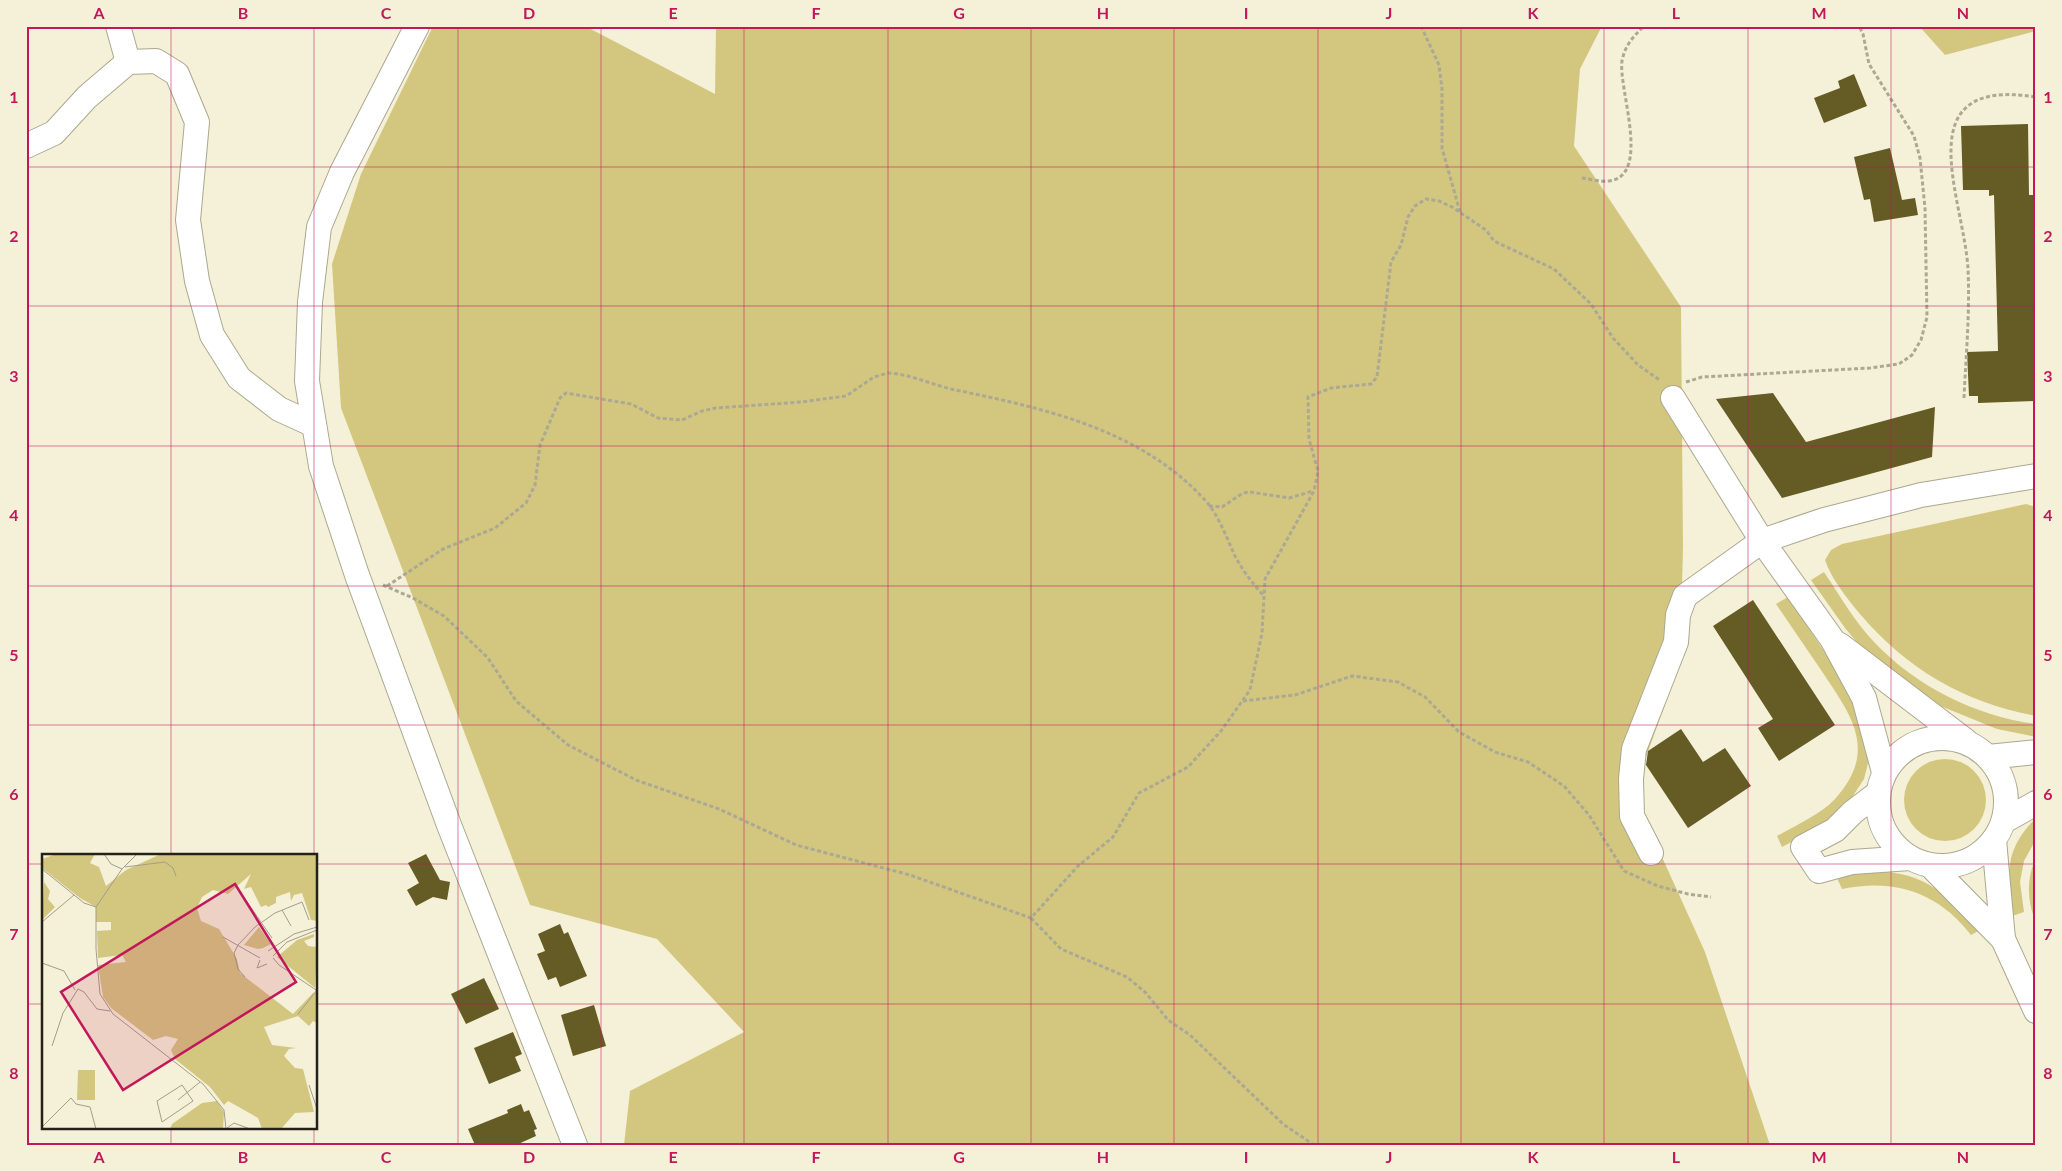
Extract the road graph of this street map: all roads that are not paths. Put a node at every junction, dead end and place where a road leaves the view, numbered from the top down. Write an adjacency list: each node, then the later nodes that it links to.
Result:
1 (118, 26): 3 (street)
2 (417, 26): 6 (street)
3 (128, 62): 4 (street); 6 (street)
4 (26, 146)
5 (1674, 392): 8 (street)
6 (314, 425): 20 (street)
7 (2036, 476): 8 (street)
8 (1762, 541): 9 (street); 16 (street)
9 (1832, 639): 10 (street); 13 (street)
10 (1969, 743): 12 (street); 13 (street)
11 (2036, 752): 12 (street)
12 (1988, 757): 15 (street)
13 (1881, 783): 17 (street); 17 (street)
14 (2036, 803): 15 (street)
15 (1999, 830): 17 (street); 18 (street)
16 (1651, 853)
17 (1920, 862): 18 (street)
18 (2003, 938): 19 (street)
19 (2036, 1011)
20 (575, 1145)

